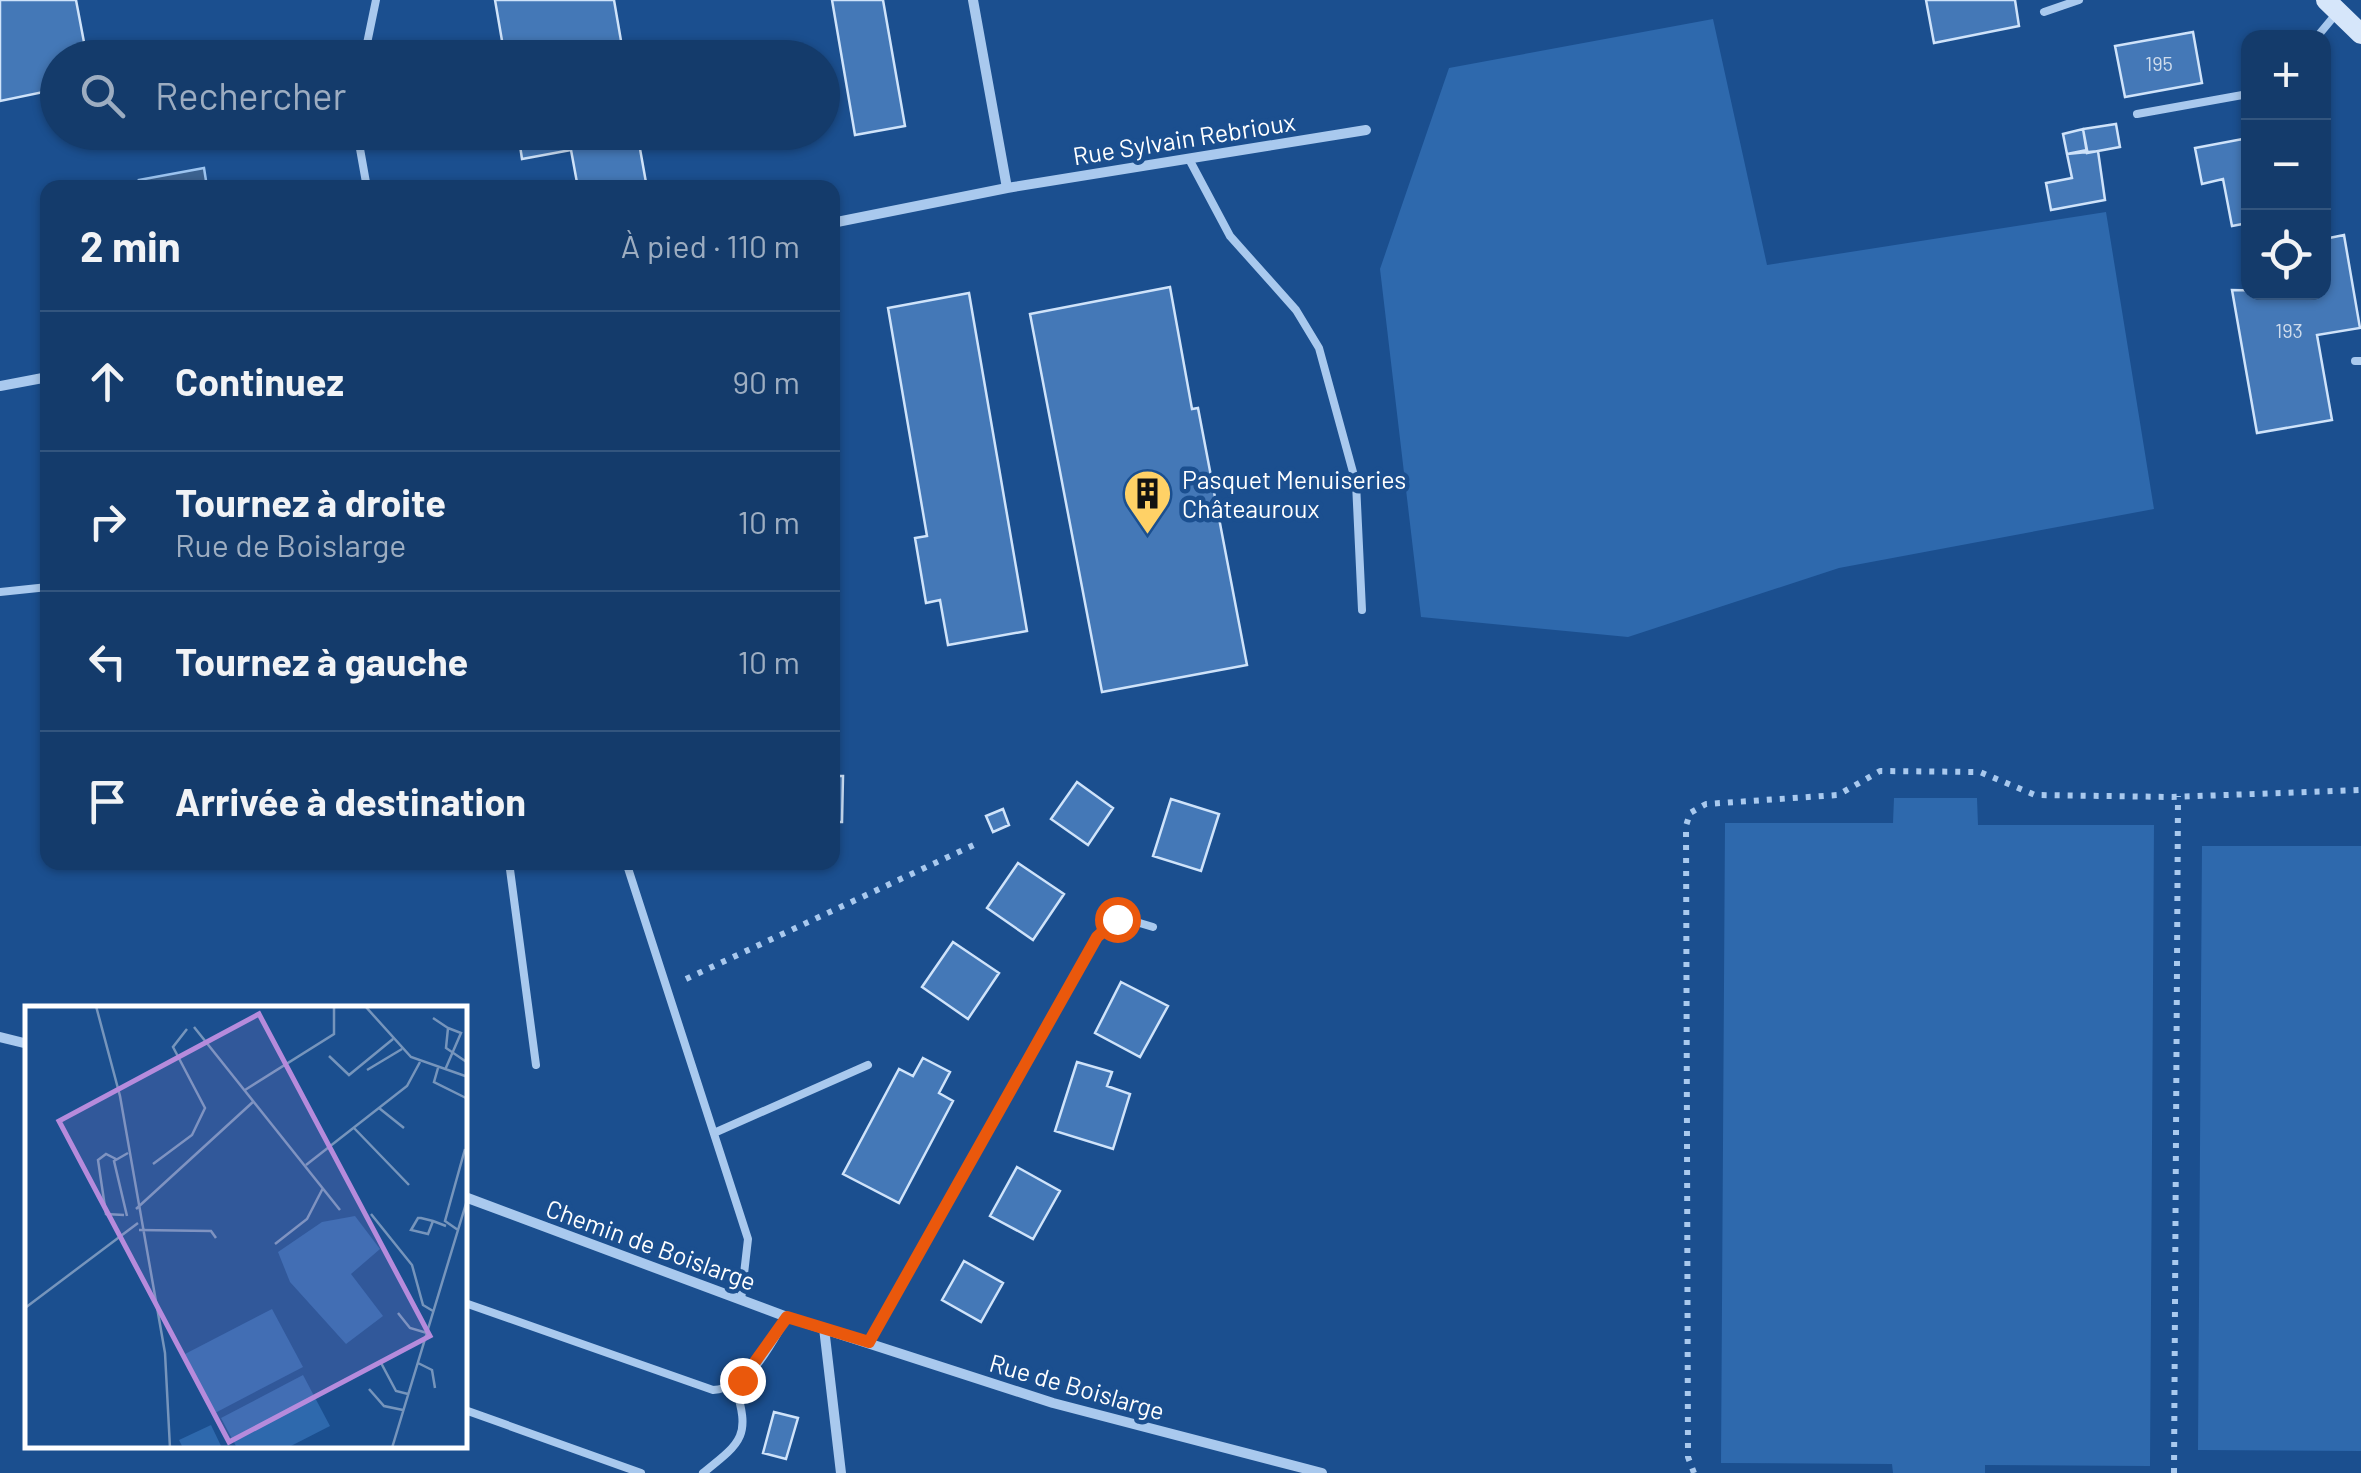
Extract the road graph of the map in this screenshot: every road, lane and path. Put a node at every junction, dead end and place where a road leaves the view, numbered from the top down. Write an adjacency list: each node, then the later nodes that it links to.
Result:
1 (376, 0): 8 (lane)
2 (974, 0): 15 (street)
3 (2079, 0): 5 (lane)
4 (2332, 6): 6 (lane); 7 (main road)
5 (2044, 12)
6 (2320, 30)
7 (2361, 34)
8 (368, 40)
9 (2241, 95): 10 (lane)
10 (2137, 114)
11 (1366, 130): 13 (street, Rue Sylvain Rebrioux)
12 (361, 150): 14 (lane)
13 (1189, 159): 15 (street, Rue Sylvain Rebrioux); 21 (lane)
14 (366, 180)
15 (1008, 188): 16 (street, Rue Sylvain Rebrioux)
16 (840, 220)
17 (40, 378): 18 (street)
18 (0, 386)
19 (40, 588): 20 (lane)
20 (0, 592)
21 (1362, 610)
22 (2361, 790): 23 (path)
23 (2178, 796): 46 (path); 47 (path)
24 (978, 843): 28 (path)
25 (509, 870): 31 (lane)
26 (629, 870): 28 (lane)
27 (1153, 927): 39 (lane)
28 (667, 988): 33 (lane)
29 (0, 1037): 30 (street)
30 (25, 1043)
31 (536, 1065)
32 (868, 1066): 33 (lane)
33 (714, 1133): 35 (lane)
34 (468, 1198): 35 (street, Chemin de Boislarge)
35 (741, 1300): 37 (street, Chemin de Boislarge)
36 (468, 1305): 40 (lane)
37 (787, 1317): 38 (street, Chemin de Boislarge); 40 (lane)
38 (824, 1328): 39 (street, Rue de Boislarge); 44 (street)
39 (869, 1342): 45 (street, Rue de Boislarge)
40 (734, 1386): 43 (lane)
41 (468, 1411): 42 (lane)
42 (641, 1473)
43 (703, 1473)
44 (841, 1473)
45 (1322, 1473)
46 (1694, 1473)
47 (2174, 1473)

